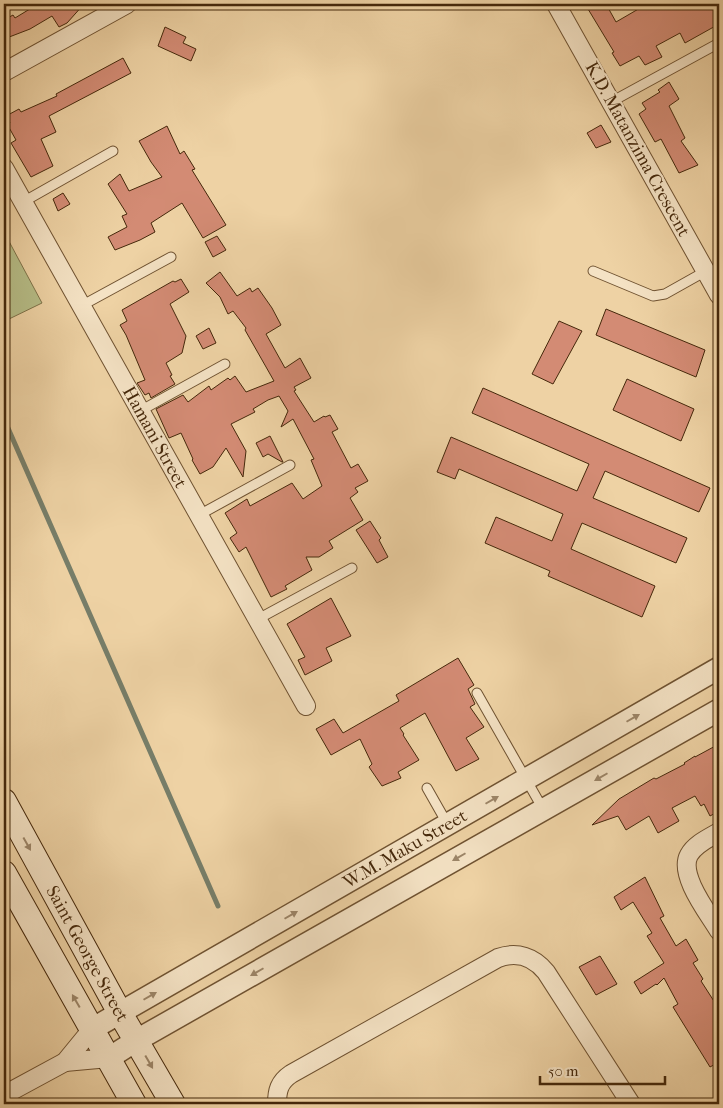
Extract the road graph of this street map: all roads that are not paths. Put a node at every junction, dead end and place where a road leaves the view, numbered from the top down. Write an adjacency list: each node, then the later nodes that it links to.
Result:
1 (556, 4): 5 (street, K.D. Matanzima Crescent)
2 (120, 5): 4 (street)
3 (719, 43): 5 (lane)
4 (4, 72)
5 (611, 102): 11 (street, K.D. Matanzima Crescent)
6 (113, 151): 8 (lane)
7 (4, 168): 8 (street, Hamani Street)
8 (23, 202): 13 (street, Hamani Street)
9 (171, 257): 13 (lane)
10 (593, 271): 11 (lane)
11 (706, 271): 12 (street, K.D. Matanzima Crescent)
12 (719, 295)
13 (81, 306): 15 (street, Hamani Street)
14 (225, 364): 15 (lane)
15 (140, 411): 17 (street, Hamani Street)
16 (290, 465): 17 (lane)
17 (199, 515): 19 (street, Hamani Street)
18 (352, 568): 19 (lane)
19 (258, 618): 22 (street, Hamani Street)
20 (719, 668): 24 (street, W.M. Maku Street, one-way to 20)
21 (477, 693): 24 (lane)
22 (306, 706)
23 (719, 710): 27 (street, W.M. Maku Street, one-way to 27)
24 (526, 780): 27 (lane); 28 (street, W.M. Maku Street, one-way to 24)
25 (427, 788): 28 (lane)
26 (4, 801): 32 (main road, Saint George Street, one-way to 32)
27 (543, 810): 34 (street, W.M. Maku Street, one-way to 34)
28 (448, 825): 32 (street, W.M. Maku Street, one-way to 28)
29 (719, 832): 31 (street)
30 (4, 873): 33 (main road, Saint George Street, one-way to 30)
31 (719, 931)
32 (120, 1013): 33 (street, W.M. Maku Street); 34 (main road, Saint George Street)
33 (92, 1029): 35 (main road, Saint George Street); 36 (street)
34 (137, 1040): 35 (street, W.M. Maku Street); 39 (main road, Saint George Street, one-way to 39)
35 (109, 1058): 36 (street); 38 (main road, Saint George Street)
36 (65, 1062): 37 (street)
37 (4, 1095)
38 (134, 1104)
39 (174, 1104)
40 (277, 1104): 41 (street)
41 (632, 1104)

